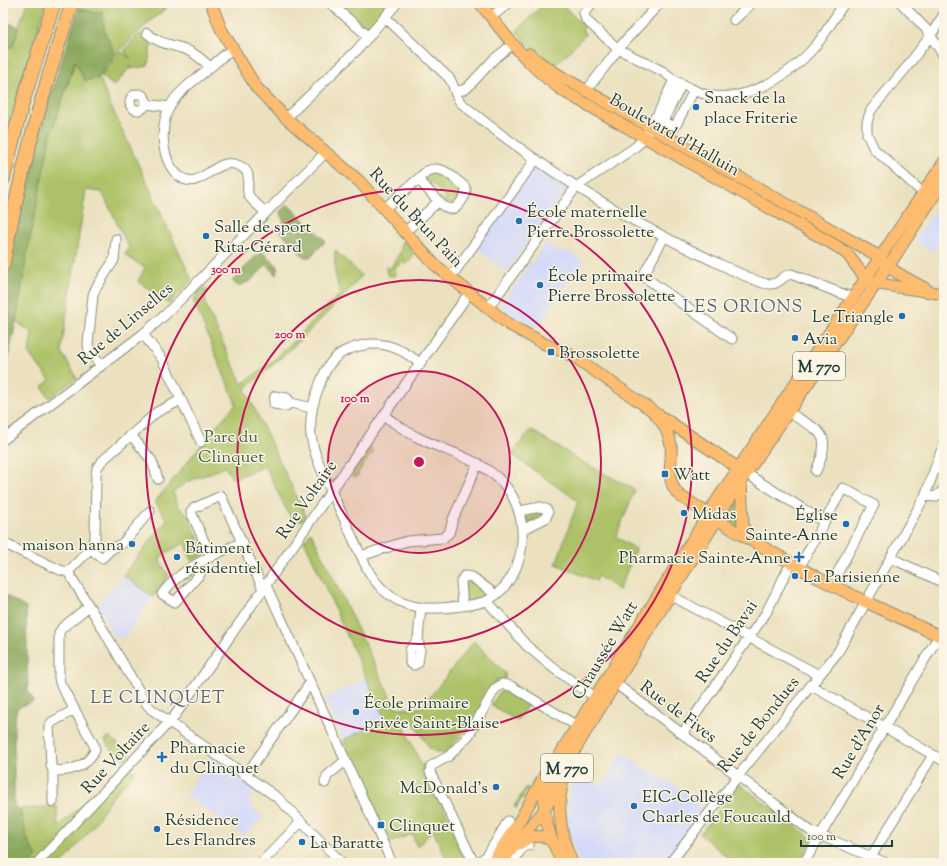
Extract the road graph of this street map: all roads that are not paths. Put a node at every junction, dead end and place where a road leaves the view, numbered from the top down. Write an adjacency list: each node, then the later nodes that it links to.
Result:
1 (72, 3): 50 (highway)
2 (211, 3): 22 (main road, Rue du Brun Pain)
3 (330, 3): 20 (street)
4 (397, 3): 16 (street)
5 (480, 3): 21 (main road, Boulevard d'Halluin)
6 (486, 3): 14 (main road, Boulevard d'Halluin)
7 (509, 3): 14 (street)
8 (592, 3): 23 (street)
9 (660, 3): 23 (street)
10 (752, 3): 17 (street)
11 (844, 3): 27 (street)
12 (901, 3): 19 (street)
13 (52, 8): 39 (highway)
14 (495, 14): 29 (main road, Boulevard d'Halluin)
15 (944, 14): 19 (street)
16 (385, 17): 20 (street); 28 (street)
17 (734, 20)
18 (147, 33): 25 (street)
19 (931, 35): 24 (street); 42 (street)
20 (368, 37): 32 (street)
21 (513, 44): 28 (street); 34 (main road, Boulevard d'Halluin)
22 (233, 49): 25 (street); 32 (main road, Rue du Brun Pain)
23 (618, 49): 26 (street); 29 (street)
24 (944, 56)
25 (210, 67): 31 (street)
26 (678, 82): 27 (street); 33 (street)
27 (694, 90): 33 (street)
28 (455, 91): 36 (street)
29 (586, 91): 33 (main road, Boulevard d'Halluin)
30 (146, 104): 31 (street)
31 (170, 107): 45 (street)
32 (286, 118): 35 (main road, Rue du Brun Pain)
33 (656, 122): 34 (street); 49 (main road, Boulevard d'Halluin)
34 (644, 137): 41 (street); 53 (main road, Boulevard d'Halluin)
35 (326, 152): 44 (main road, Rue du Brun Pain); 45 (street, Rue de Linselles)
36 (536, 159): 41 (street); 52 (street)
37 (944, 162): 42 (main road, M 770)
38 (418, 179): 43 (street); 43 (street); 44 (street)
39 (3, 180)
40 (944, 180): 51 (main road, M 770)
41 (576, 186): 47 (street); 58 (street)
42 (923, 194): 49 (main road, M 770)
43 (439, 201): 46 (street)
44 (385, 208): 46 (main road, Rue du Brun Pain)
45 (266, 213): 59 (street, Rue de Linselles)
46 (405, 232): 52 (main road, Rue du Brun Pain)
47 (664, 237): 57 (street); 60 (street)
48 (116, 239): 62 (street)
49 (880, 257): 51 (main road); 53 (main road, M 770)
50 (3, 265)
51 (887, 267): 53 (main road, M 770); 54 (main road)
52 (450, 278): 55 (main road, Rue du Brun Pain)
53 (871, 281): 54 (main road); 57 (main road, M 770); 67 (main road, M 770)
54 (932, 292): 56 (main road)
55 (469, 293): 58 (main road, Rue du Brun Pain); 61 (street, Rue Voltaire)
56 (944, 294)
57 (853, 298): 78 (main road, M 770)
58 (488, 308): 66 (main road, Rue du Brun Pain)
59 (143, 334): 62 (street, Rue de Linselles); 63 (street)
60 (732, 339)
61 (420, 364): 65 (street); 68 (street, Rue Voltaire)
62 (101, 366): 71 (street, Rue de Linselles)
63 (181, 400): 70 (street); 72 (street)
64 (291, 404): 65 (street)
65 (312, 408): 80 (street)
66 (653, 411): 69 (main road); 74 (main road, Rue du Brun Pain)
67 (788, 412): 76 (street); 78 (main road, M 770)
68 (384, 416): 75 (street); 80 (street, Rue Voltaire)
69 (685, 432): 74 (main road); 78 (main road)
70 (131, 435): 77 (street); 90 (street)
71 (3, 440)
72 (201, 442)
73 (944, 443): 81 (street, Rue de Bondues)
74 (671, 445): 84 (main road, Rue du Brun Pain)
75 (478, 463): 83 (street); 92 (street)
76 (816, 471)
77 (158, 479)
78 (738, 483): 84 (main road, M 770); 85 (street); 87 (main road)
79 (944, 490): 81 (street)
80 (332, 491): 92 (street); 99 (street, Rue Voltaire)
81 (925, 496): 93 (street, Rue de Bondues)
82 (150, 511): 90 (street)
83 (519, 511): 86 (street); 86 (street)
84 (712, 517): 87 (main road, Rue du Brun Pain); 101 (main road, Chaussée Watt / M 770); 114 (main road, Chaussée Watt / M 770)
85 (824, 522): 95 (street, Rue du Bavai); 98 (street, Rue du Bavai)
86 (522, 530): 100 (street)
87 (749, 538): 95 (main road, Rue du Brun Pain)
88 (243, 542): 91 (street); 91 (street); 99 (street)
89 (3, 543): 96 (street)
90 (90, 549): 96 (street)
91 (211, 556): 94 (street)
92 (361, 556): 106 (street)
93 (892, 558): 97 (street); 103 (street, Rue de Bondues)
94 (197, 564)
95 (795, 566): 98 (main road, Rue du Brun Pain); 108 (street, Rue du Bavai)
96 (68, 572): 104 (street)
97 (944, 583)
98 (831, 585): 103 (main road, Rue du Brun Pain)
99 (265, 587): 111 (street); 116 (street, Rue Voltaire)
100 (496, 595): 102 (street); 105 (street)
101 (670, 595): 108 (street); 112 (main road, Chaussée Watt / M 770)
102 (487, 601): 105 (street); 114 (street)
103 (866, 602): 107 (main road, Rue du Brun Pain); 110 (street, Rue de Bondues)
104 (88, 606): 115 (street); 116 (street)
105 (463, 606): 106 (street)
106 (421, 607): 109 (street)
107 (942, 633): 118 (street, Rue d'Anor)
108 (748, 638): 110 (street); 119 (street, Rue du Bavai)
109 (418, 639)
110 (819, 675): 113 (street, Rue de Bondues)
111 (310, 683): 122 (street); 125 (street)
112 (615, 683): 117 (main road, Chaussée Watt / M 770); 119 (street, Rue de Fives)
113 (810, 685): 118 (street); 126 (street, Rue de Bondues)
114 (595, 697): 117 (main road, Chaussée Watt / M 770)
115 (74, 710): 124 (street); 124 (street)
116 (169, 723): 125 (street); 139 (street, Rue Voltaire)
117 (582, 728): 120 (main road, Chaussée Watt / M 770); 129 (main road, Chaussée Watt / M 770); 138 (main road, Chaussée Watt / M 770); 143 (street)
118 (885, 728): 121 (street); 133 (street, Rue d'Anor)
119 (682, 734): 126 (street, Rue de Fives)
120 (566, 744): 129 (main road, Chaussée Watt / M 770); 130 (main road)
121 (933, 755): 123 (street); 136 (street)
122 (346, 760): 127 (street); 142 (street)
123 (944, 761)
124 (53, 770): 128 (street)
125 (246, 775): 132 (street)
126 (738, 776): 133 (street, Rue de Fives); 145 (street, Rue de Bondues)
127 (325, 783)
128 (53, 802)
129 (544, 814): 130 (main road); 134 (main road, Chaussée Watt / M 770); 137 (main road); 138 (main road)
130 (520, 820): 144 (main road)
131 (508, 821): 143 (street)
132 (301, 822): 140 (street); 141 (street)
133 (820, 836): 136 (street, Rue de Fives); 146 (street, Rue d'Anor)
134 (553, 843): 137 (main road); 138 (main road, Chaussée Watt / M 770)
135 (530, 845): 137 (street)
136 (871, 857): 147 (street, Rue de Fives)
137 (507, 861)
138 (568, 862)
139 (37, 863)
140 (261, 863)
141 (342, 863)
142 (392, 863)
143 (476, 863)
144 (492, 863)
145 (670, 863)
146 (804, 863)
147 (886, 863)

